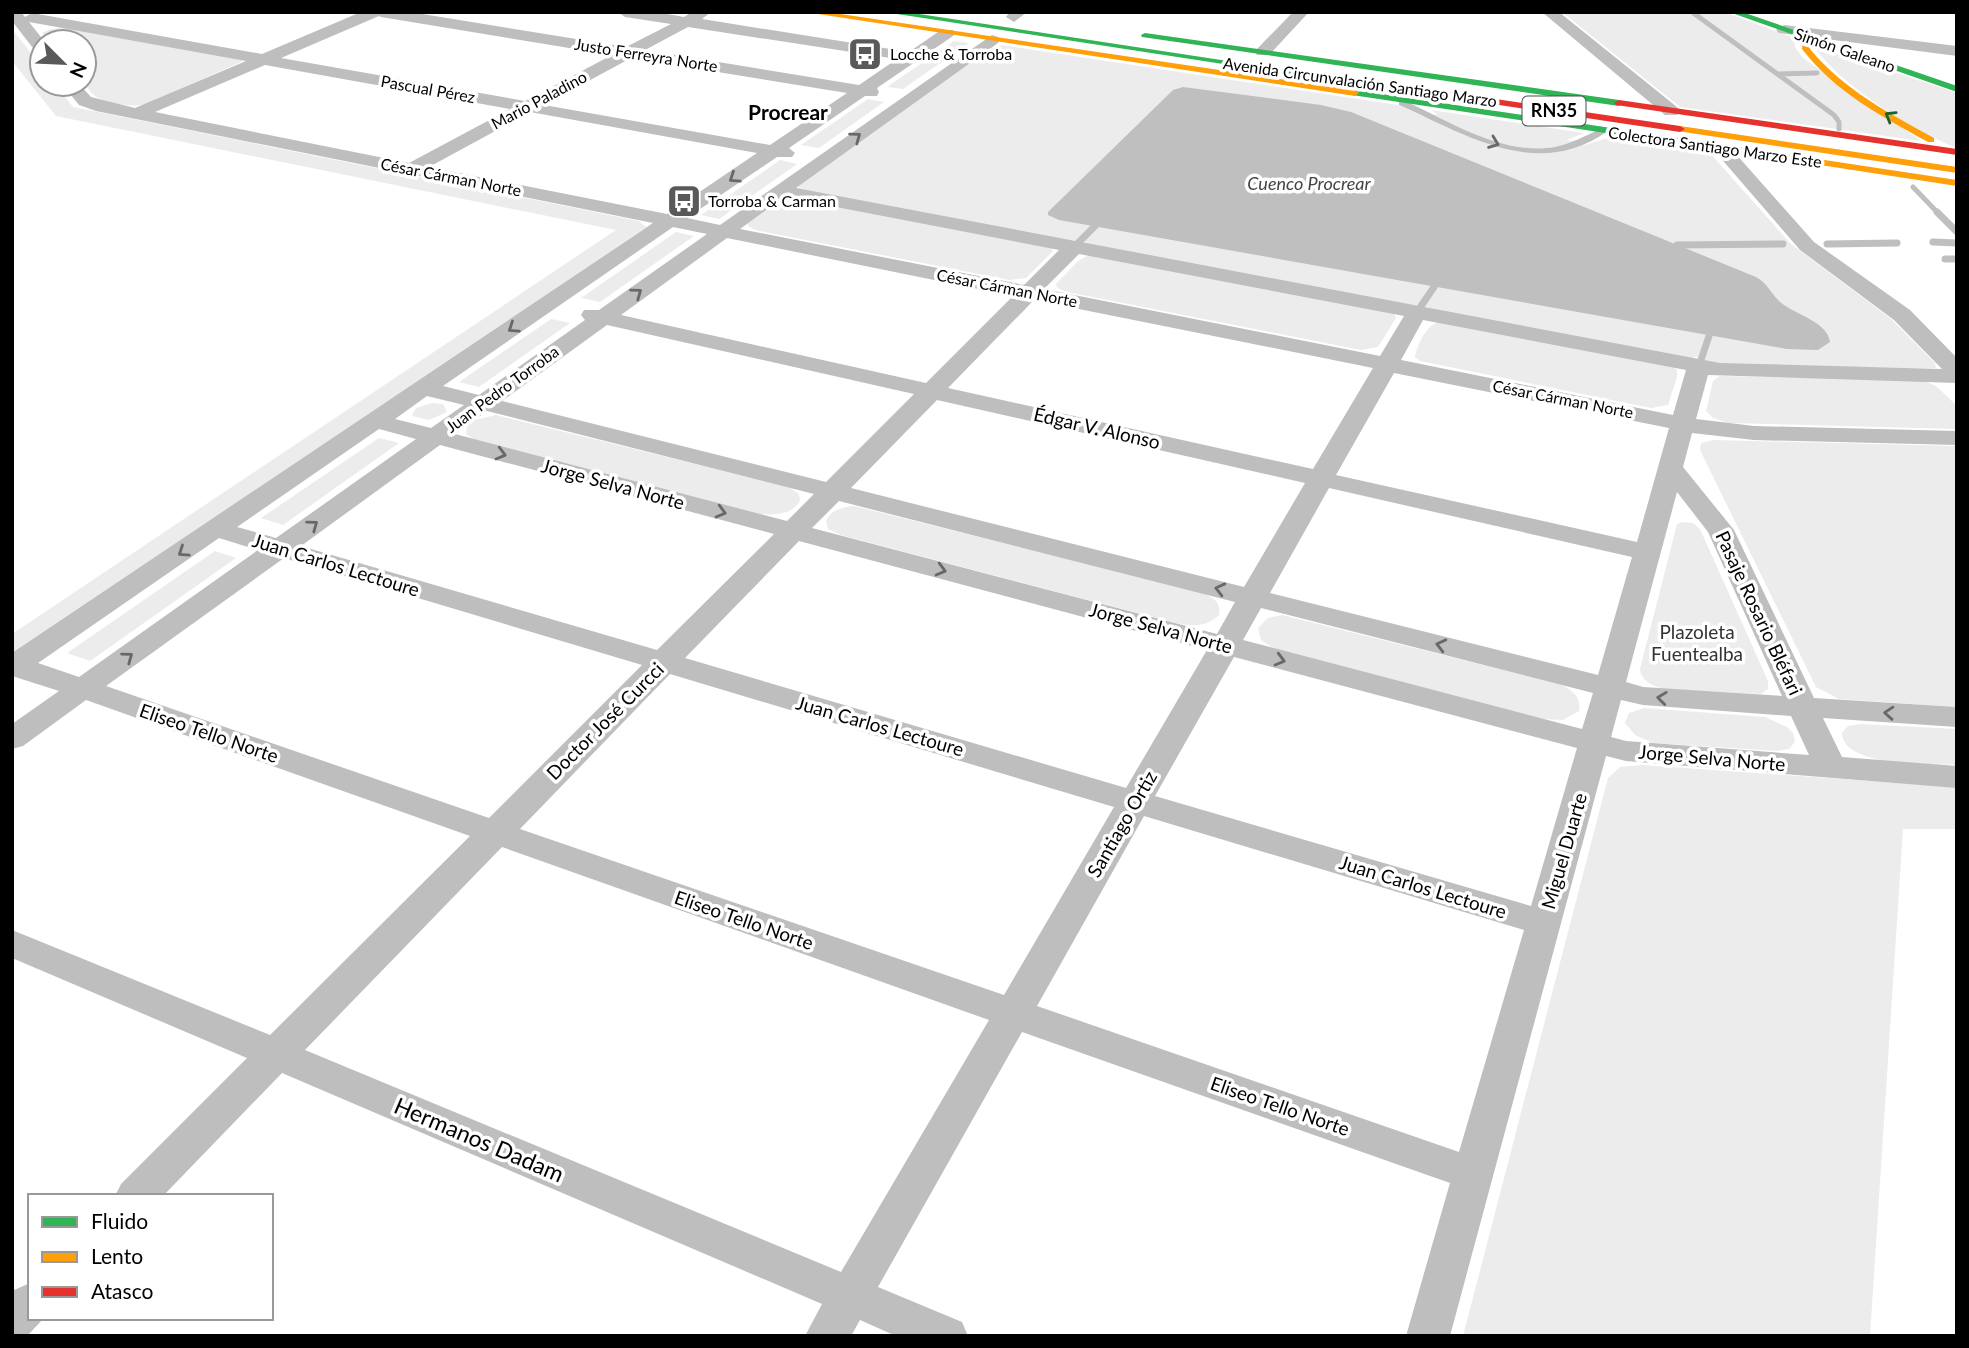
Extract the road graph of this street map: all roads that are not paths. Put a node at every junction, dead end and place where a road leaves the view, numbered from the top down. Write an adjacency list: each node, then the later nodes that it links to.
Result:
1 (375, 12): 24 (street)
2 (381, 12): 21 (street, Justo Ferreyra Norte)
3 (625, 12): 15 (street)
4 (704, 12): 15 (street, Mario Paladino)
5 (808, 12): 16 (main road, Colectora Santiago Marzo Este)
6 (887, 12): 19 (main road, Avenida Circunvalación Santiago Marzo / RN35)
7 (924, 12): 19 (main road, Avenida Circunvalación Santiago Marzo / RN35)
8 (985, 12): 13 (main road, Colectora Santiago Marzo Este)
9 (1302, 12): 22 (street)
10 (1549, 12): 33 (street)
11 (1733, 12): 17 (main road, Simón Galeano)
12 (1812, 12): 17 (main road)
13 (1017, 14): 19 (main road, Colectora Santiago Marzo Este)
14 (28, 16): 24 (street, Pascual Pérez)
15 (686, 22): 21 (street, Mario Paladino); 23 (street)
16 (947, 33): 18 (main road, Colectora Santiago Marzo Este); 23 (street)
17 (1806, 35): 20 (street); 26 (main road, Simón Galeano); 38 (main road, one-way to 17)
18 (992, 40): 19 (main road, Colectora Santiago Marzo Este); 29 (street, Juan Pedro Torroba)
19 (1153, 49): 22 (main road, Colectora Santiago Marzo Este); 25 (main road, Avenida Circunvalación Santiago Marzo / RN35); 30 (main road, Colectora Santiago Marzo Este); 33 (main road, Avenida Circunvalación Santiago Marzo / RN35)
20 (1957, 51)
21 (629, 52): 27 (street, Justo Ferreyra Norte); 31 (street, Mario Paladino)
22 (1263, 52): 33 (main road, Colectora Santiago Marzo Este)
23 (912, 57): 27 (street)
24 (264, 59): 31 (street, Pascual Pérez); 32 (street)
25 (1226, 62): 34 (main road); 41 (main road, Avenida Circunvalación Santiago Marzo / RN35)
26 (1957, 89)
27 (863, 90): 29 (street, Justo Ferreyra Norte); 37 (street)
28 (83, 98): 32 (street, César Cárman Norte)
29 (910, 98): 39 (street, Juan Pedro Torroba, one-way to 29)
30 (1394, 99): 34 (main road, Colectora Santiago Marzo Este); 35 (lane, one-way to 35)
31 (527, 106): 37 (street, Pascual Pérez); 40 (street, Mario Paladino)
32 (136, 114): 40 (street, César Cárman Norte)
33 (1674, 117): 38 (main road, Avenida Circunvalación Santiago Marzo / RN35)
34 (1546, 122): 35 (main road, Colectora Santiago Marzo Este)
35 (1604, 131): 36 (main road, Colectora Santiago Marzo Este)
36 (1721, 148): 42 (main road, Colectora Santiago Marzo Este); 53 (street)
37 (774, 150): 39 (street, Pascual Pérez); 44 (street, one-way to 44)
38 (1954, 156)
39 (824, 159): 43 (street, Juan Pedro Torroba)
40 (411, 169): 44 (street, César Cárman Norte)
41 (1957, 170)
42 (1957, 183)
43 (780, 191): 45 (street, Juan Pedro Torroba); 46 (street)
44 (671, 221): 45 (street, César Cárman Norte); 48 (street)
45 (724, 231): 47 (street, César Cárman Norte); 50 (street, Juan Pedro Torroba, one-way to 45)
46 (1074, 247): 47 (street, Doctor José Curcci); 49 (street)
47 (1030, 292): 51 (street, César Cárman Norte); 55 (street, Doctor José Curcci)
48 (547, 305): 50 (street, Édgar V. Alonso); 54 (street, one-way to 54)
49 (1417, 312): 51 (street, Santiago Ortiz); 52 (street)
50 (603, 317): 55 (street, Édgar V. Alonso); 56 (street, Juan Pedro Torroba)
51 (1387, 364): 58 (street, César Cárman Norte); 62 (street, Santiago Ortiz)
52 (1699, 366): 53 (street); 58 (street, Miguel Duarte)
53 (1957, 374)
54 (424, 388): 56 (street); 57 (street)
55 (932, 391): 62 (street, Édgar V. Alonso); 63 (street, Doctor José Curcci)
56 (483, 403): 59 (street, Juan Pedro Torroba); 63 (street)
57 (376, 421): 59 (street, Jorge Selva Norte); 64 (street)
58 (1683, 424): 60 (street, César Cárman Norte); 61 (street, Miguel Duarte)
59 (435, 437): 65 (street, Jorge Selva Norte, one-way to 65); 66 (street, Juan Pedro Torroba, one-way to 59)
60 (1957, 438)
61 (1671, 468): 67 (street, Miguel Duarte); 74 (street, Pasaje Rosario Bléfari)
62 (1321, 479): 67 (street, Édgar V. Alonso); 68 (street, Santiago Ortiz)
63 (833, 491): 65 (street, Doctor José Curcci); 68 (street, one-way to 63)
64 (216, 529): 66 (street, Juan Carlos Lectoure); 71 (street, one-way to 71)
65 (793, 531): 69 (street, Jorge Selva Norte, one-way to 69); 70 (street, Doctor José Curcci)
66 (280, 548): 70 (street, Juan Carlos Lectoure); 73 (street, Juan Pedro Torroba, one-way to 66)
67 (1647, 552): 72 (street, Miguel Duarte)
68 (1253, 597): 69 (street, Santiago Ortiz); 72 (street, one-way to 68)
69 (1225, 645): 77 (street, Jorge Selva Norte, one-way to 77); 80 (street, Santiago Ortiz)
70 (664, 662): 80 (street, Juan Carlos Lectoure); 81 (street, Doctor José Curcci)
71 (14, 666): 73 (street, Eliseo Tello Norte)
72 (1609, 687): 74 (street, one-way to 72); 77 (street, Miguel Duarte)
73 (83, 689): 76 (street, Juan Pedro Torroba); 81 (street, Eliseo Tello Norte)
74 (1804, 708): 75 (street, one-way to 74); 78 (street, Pasaje Rosario Bléfari)
75 (1957, 717)
76 (12, 739)
77 (1594, 742): 78 (street, Jorge Selva Norte); 82 (street, Miguel Duarte)
78 (1831, 768): 79 (street, Jorge Selva Norte)
79 (1957, 777)
80 (1135, 802): 82 (street, Juan Carlos Lectoure); 84 (street, Santiago Ortiz)
81 (495, 833): 84 (street, Eliseo Tello Norte); 85 (street, Doctor José Curcci)
82 (1543, 923): 86 (street, Miguel Duarte)
83 (12, 943): 85 (street, Hermanos Dadam)
84 (1013, 1013): 86 (street, Eliseo Tello Norte); 88 (street, Santiago Ortiz)
85 (276, 1054): 87 (street, Doctor José Curcci); 88 (street, Hermanos Dadam)
86 (1474, 1174): 93 (street, Miguel Duarte)
87 (138, 1194)
88 (850, 1295): 91 (street, Santiago Ortiz); 92 (street, Hermanos Dadam)
89 (28, 1305): 90 (street)
90 (12, 1321)
91 (827, 1336)
92 (946, 1336)
93 (1428, 1336)

